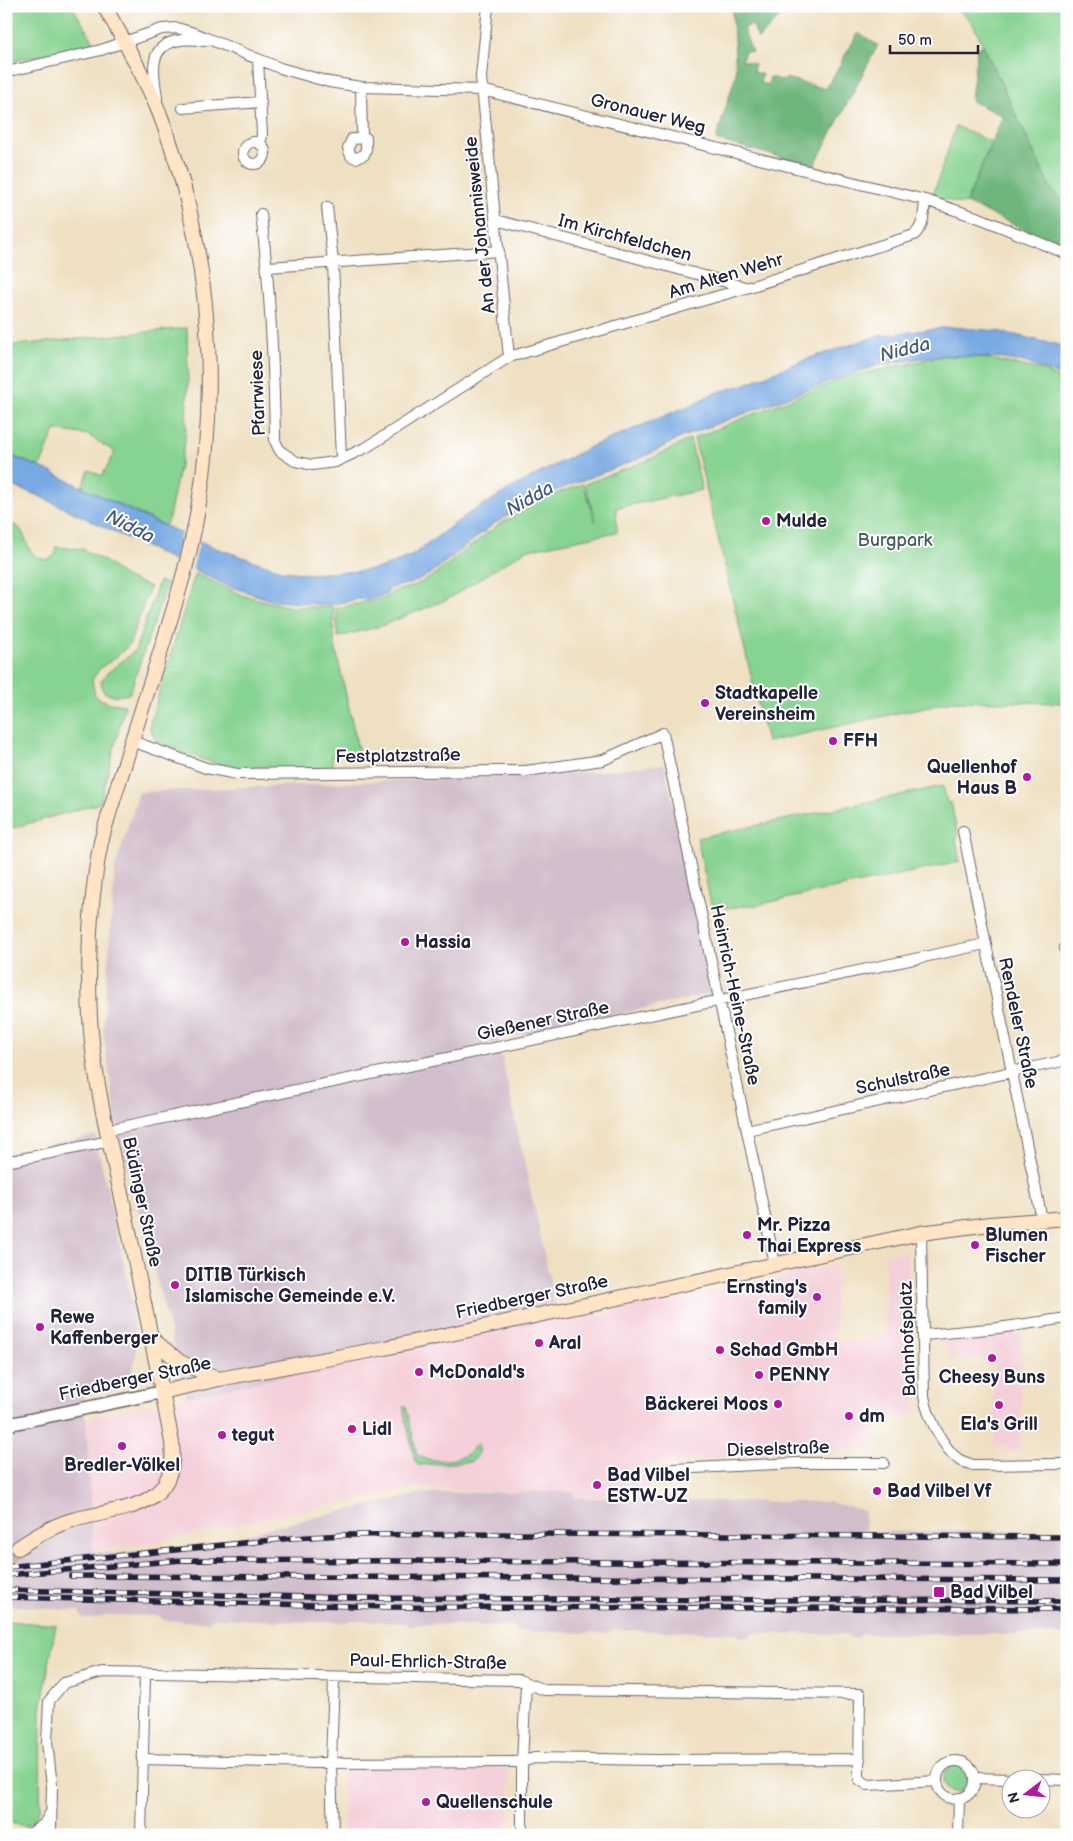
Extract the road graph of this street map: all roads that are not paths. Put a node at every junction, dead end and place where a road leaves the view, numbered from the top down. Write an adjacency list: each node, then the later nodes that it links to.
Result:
1 (104, 6): 3 (main road, Büdinger Straße)
2 (488, 6): 8 (street, An der Johannisweide)
3 (126, 42): 4 (street, Gronauer Weg); 6 (street, Gronauer Weg); 10 (main road, Büdinger Straße)
4 (216, 43): 5 (street, Gronauer Weg); 10 (street, Gronauer Weg)
5 (258, 60): 7 (street, Gronauer Weg); 9 (street)
6 (6, 72)
7 (361, 86): 8 (street, Gronauer Weg); 12 (street)
8 (482, 90): 14 (street, Gronauer Weg); 17 (street, An der Johannisweide)
9 (261, 102): 11 (street); 13 (street)
10 (157, 108): 26 (main road, Büdinger Straße)
11 (183, 108)
12 (362, 139)
13 (260, 144)
14 (926, 200): 19 (street, Gronauer Weg); 22 (street, Am Alten Wehr)
15 (327, 207): 20 (street)
16 (261, 214): 21 (street, Pfarrwiese)
17 (496, 220): 18 (street, An der Johannisweide); 22 (street, Im Kirchfeldchen)
18 (499, 251): 20 (street); 23 (street, An der Johannisweide)
19 (1067, 254)
20 (333, 262): 21 (street); 24 (street)
21 (268, 267): 24 (street, Pfarrwiese)
22 (746, 288): 23 (street, Am Alten Wehr)
23 (509, 357): 24 (street, Pfarrwiese)
24 (341, 459)
25 (663, 733): 26 (street, Festplatzstraße); 29 (street, Heinrich-Heine-Straße)
26 (132, 741): 33 (main road, Büdinger Straße)
27 (963, 831): 28 (street, Rendeler Straße)
28 (985, 944): 29 (street, Gießener Straße); 31 (street, Rendeler Straße)
29 (720, 1000): 32 (street, Heinrich-Heine-Straße); 33 (street, Gießener Straße)
30 (1067, 1060): 31 (street, Schulstraße)
31 (1011, 1072): 32 (street, Schulstraße); 36 (street, Rendeler Straße)
32 (747, 1130): 38 (street, Heinrich-Heine-Straße)
33 (108, 1135): 34 (street, Gießener Straße); 41 (main road, Büdinger Straße)
34 (6, 1162)
35 (1067, 1218): 36 (main road, Friedberger Straße)
36 (1042, 1220): 37 (main road, Friedberger Straße)
37 (921, 1233): 38 (main road, Friedberger Straße); 40 (street, Bahnhofsplatz)
38 (775, 1264): 42 (main road, Friedberger Straße)
39 (1067, 1318): 40 (street)
40 (924, 1335): 46 (street, Bahnhofsplatz)
41 (152, 1339): 42 (main road); 43 (main road, Büdinger Straße)
42 (219, 1379): 43 (main road, Friedberger Straße)
43 (162, 1392): 44 (street, Friedberger Straße); 48 (main road, Büdinger Straße)
44 (6, 1425)
45 (884, 1463): 47 (street, Dieselstraße)
46 (1067, 1464)
47 (674, 1470)
48 (18, 1548)
49 (145, 1674): 50 (street, Paul-Ehrlich-Straße); 52 (street); 62 (street, Paul-Ehrlich-Straße)
50 (334, 1678): 51 (street, Paul-Ehrlich-Straße); 54 (street)
51 (526, 1684): 53 (street, Paul-Ehrlich-Straße); 55 (street)
52 (142, 1759): 54 (street); 65 (street)
53 (860, 1759): 55 (street); 60 (street, Paul-Ehrlich-Straße)
54 (331, 1762): 55 (street); 66 (street)
55 (522, 1762): 67 (street)
56 (975, 1778): 57 (street); 60 (street); 61 (street)
57 (1000, 1779)
58 (1050, 1779): 59 (street)
59 (1067, 1780)
60 (937, 1781): 61 (street)
61 (959, 1798): 68 (street)
62 (51, 1811): 63 (street); 64 (street, Paul-Ehrlich-Straße)
63 (28, 1835)
64 (49, 1835)
65 (141, 1835)
66 (333, 1835)
67 (522, 1835)
68 (958, 1835)

